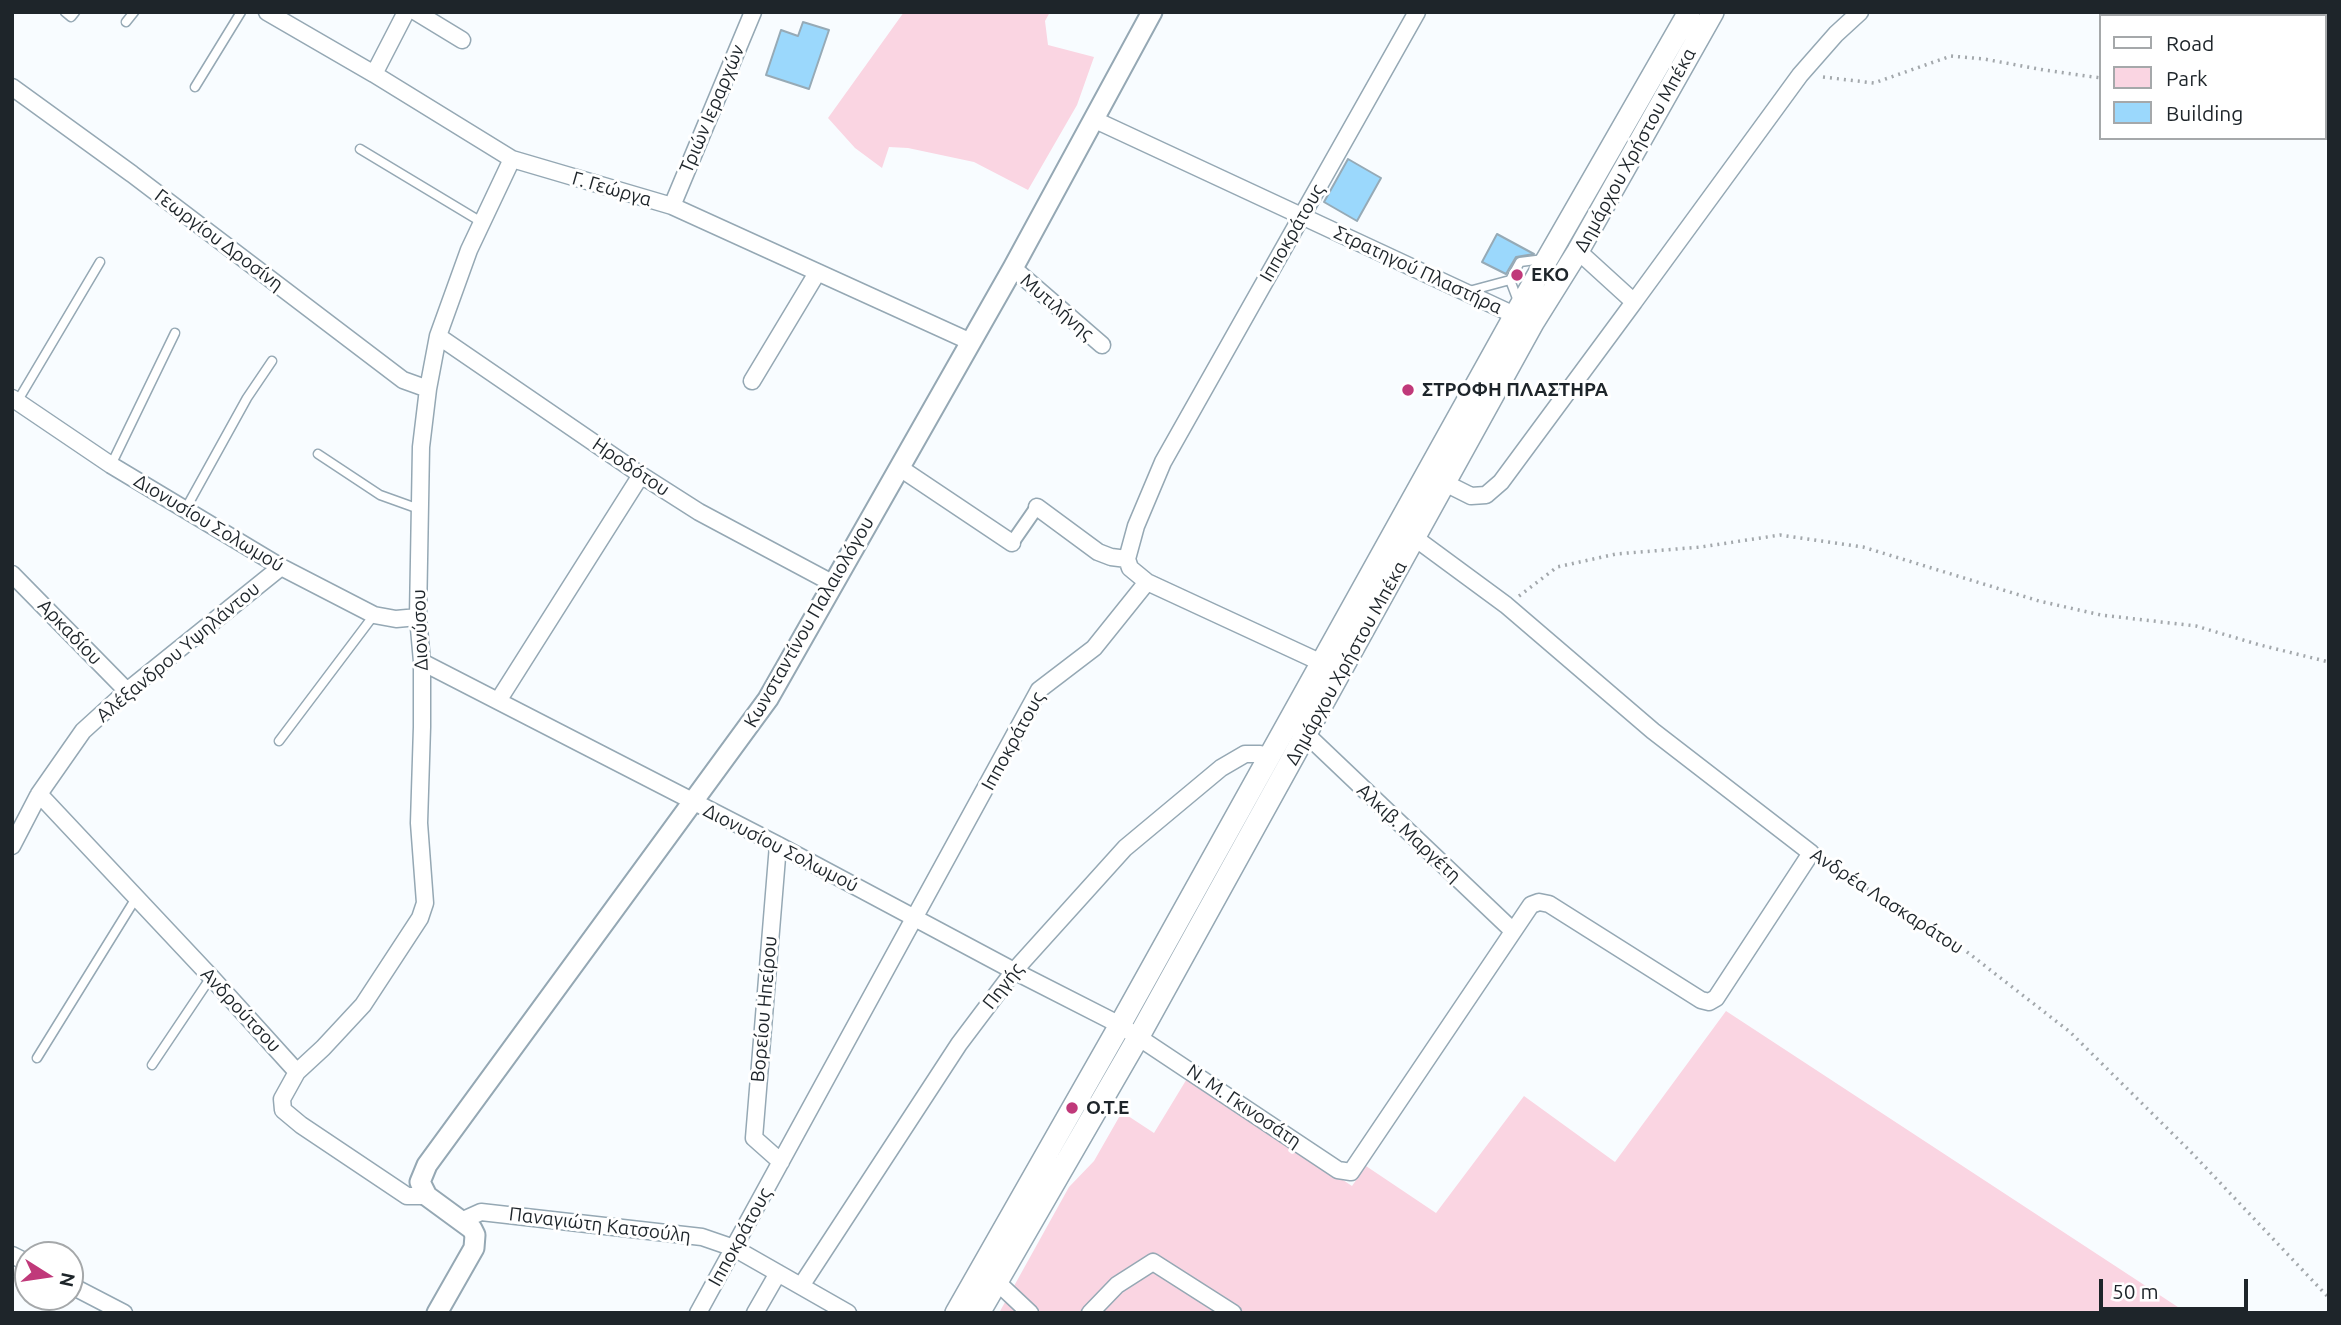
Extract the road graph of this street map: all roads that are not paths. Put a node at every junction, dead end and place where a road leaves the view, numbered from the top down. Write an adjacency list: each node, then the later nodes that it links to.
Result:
1 (65, 12): 2 (lane)
2 (75, 12)
3 (134, 12): 14 (lane)
4 (242, 12): 18 (lane)
5 (267, 12): 16 (street, Γ. Γεώργα)
6 (406, 12): 16 (street)
7 (416, 12): 15 (street)
8 (753, 12): 22 (street, Τριών Ιεραρχών)
9 (1152, 12): 19 (street, Κωνσταντίνου Παλαιολόγου)
10 (1417, 12): 23 (street, Ιπποκράτους)
11 (1689, 12): 26 (main road, Δημάρχου Χρήστου Μπέκα)
12 (1713, 12): 25 (main road, Δημάρχου Χρήστου Μπέκα)
13 (1860, 12): 32 (street)
14 (126, 22)
15 (462, 40)
16 (374, 74): 21 (street, Γ. Γεώργα)
17 (12, 87): 40 (street, Γεωργίου Δροσίνη)
18 (195, 87)
19 (1093, 119): 23 (street, Στρατηγού Πλαστήρα); 28 (street, Κωνσταντίνου Παλαιολόγου)
20 (360, 149): 24 (lane)
21 (512, 159): 22 (street, Γ. Γεώργα); 24 (street, Διονύσου)
22 (672, 206): 29 (street, Γ. Γεώργα)
23 (1301, 216): 31 (street, Στρατηγού Πλαστήρα); 52 (street, Ιπποκράτους)
24 (484, 223): 35 (street, Διονύσου)
25 (1578, 251): 32 (street); 33 (main road, Δημάρχου Χρήστου Μπέκα)
26 (1547, 258): 30 (lane); 33 (main road, Δημάρχου Χρήστου Μπέκα)
27 (100, 262): 41 (lane)
28 (1013, 268): 36 (street, Κωνσταντίνου Παλαιολόγου); 37 (street, Μυτιλήνης)
29 (817, 273): 36 (street, Γ. Γεώργα); 39 (street)
30 (1510, 280): 31 (lane); 33 (lane)
31 (1465, 292): 33 (street, Στρατηγού Πλαστήρα)
32 (1634, 302): 46 (street)
33 (1523, 315): 46 (main road, Δημάρχου Χρήστου Μπέκα); 60 (main road, Δημάρχου Χρήστου Μπέκα)
34 (175, 332): 43 (lane)
35 (438, 336): 40 (street, Διονύσου); 45 (street, Ηροδότου)
36 (971, 342): 44 (street, Κωνσταντίνου Παλαιολόγου)
37 (1101, 345)
38 (272, 360): 49 (lane)
39 (752, 381)
40 (428, 388): 48 (street, Διονύσου)
41 (15, 400): 43 (street, Διονυσίου Σολωμού)
42 (318, 454): 48 (lane)
43 (111, 465): 49 (street, Διονυσίου Σολωμού)
44 (900, 468): 51 (street); 56 (street, Κωνσταντίνου Παλαιολόγου)
45 (641, 475): 56 (street, Ηροδότου); 62 (street)
46 (1445, 483): 50 (main road, Δημάρχου Χρήστου Μπέκα)
47 (1037, 507): 51 (street); 52 (street)
48 (419, 509): 58 (street, Διονύσου)
49 (185, 510): 53 (street, Διονυσίου Σολωμού)
50 (1415, 538): 63 (main road, Δημάρχου Χρήστου Μπέκα); 72 (street, Ανδρέα Λασκαράτου)
51 (1012, 543)
52 (1127, 559): 55 (street)
53 (281, 567): 57 (street, Διονυσίου Σολωμού); 61 (street, Αλέξανδρου Υψηλάντου)
54 (12, 573): 61 (street, Αρκαδίου)
55 (1146, 582): 60 (street); 71 (street, Ιπποκράτους)
56 (832, 583): 67 (street, Κωνσταντίνου Παλαιολόγου)
57 (374, 615): 58 (street, Διονυσίου Σολωμού); 64 (lane)
58 (418, 617): 59 (street, Διονύσου)
59 (422, 662): 62 (street, Διονυσίου Σολωμού); 78 (street, Διονύσου)
60 (1322, 663): 65 (main road, Δημάρχου Χρήστου Μπέκα)
61 (127, 691): 66 (street, Αλέξανδρου Υψηλάντου)
62 (498, 701): 67 (street, Διονυσίου Σολωμού)
63 (1307, 736): 72 (street, Αλκιβ. Μαργέτη); 75 (main road, Δημάρχου Χρήστου Μπέκα)
64 (279, 741)
65 (1268, 758): 73 (street, Πηγής); 75 (main road, Δημάρχου Χρήστου Μπέκα)
66 (39, 794): 69 (street, Αλέξανδρου Υψηλάντου); 70 (street, Ανδρούτσου)
67 (693, 803): 68 (street, Διονυσίου Σολωμού); 80 (street, Κωνσταντίνου Παλαιολόγου)
68 (778, 845): 71 (street, Διονυσίου Σολωμού); 79 (street, Βορείου Ηπείρου)
69 (12, 846)
70 (135, 898): 74 (street, Ανδρούτσου); 76 (lane)
71 (915, 918): 73 (street, Διονυσίου Σολωμού); 79 (street, Ιπποκράτους)
72 (1512, 930): 75 (street, Ν. Μ. Γκινοσάτη)
73 (1014, 971): 75 (street, Διονυσίου Σολωμού); 85 (street, Πηγής)
74 (211, 976): 77 (lane); 78 (street, Ανδρούτσου)
75 (1130, 1030): 84 (main road, Δημάρχου Χρήστου Μπέκα); 92 (main road, Δημάρχου Χρήστου Μπέκα)
76 (37, 1058)
77 (152, 1065)
78 (297, 1072): 80 (street)
79 (781, 1162): 82 (street, Ιπποκράτους)
80 (427, 1196): 81 (street)
81 (461, 1221): 82 (street, Παναγιώτη Κατσούλη); 88 (street)
82 (734, 1248): 83 (street, Παναγιώτη Κατσούλη); 89 (street, Ιπποκράτους)
83 (778, 1273): 85 (street, Παναγιώτη Κατσούλη); 90 (street)
84 (997, 1282): 93 (main road, Δημάρχου Χρήστου Μπέκα); 94 (street)
85 (801, 1286): 91 (street, Παναγιώτη Κατσούλη)
86 (84, 1292): 87 (street)
87 (124, 1313)
88 (437, 1313)
89 (698, 1313)
90 (755, 1313)
91 (848, 1313)
92 (956, 1313)
93 (979, 1313)
94 (1030, 1313)
95 (1090, 1313): 96 (street)
96 (1233, 1313)

